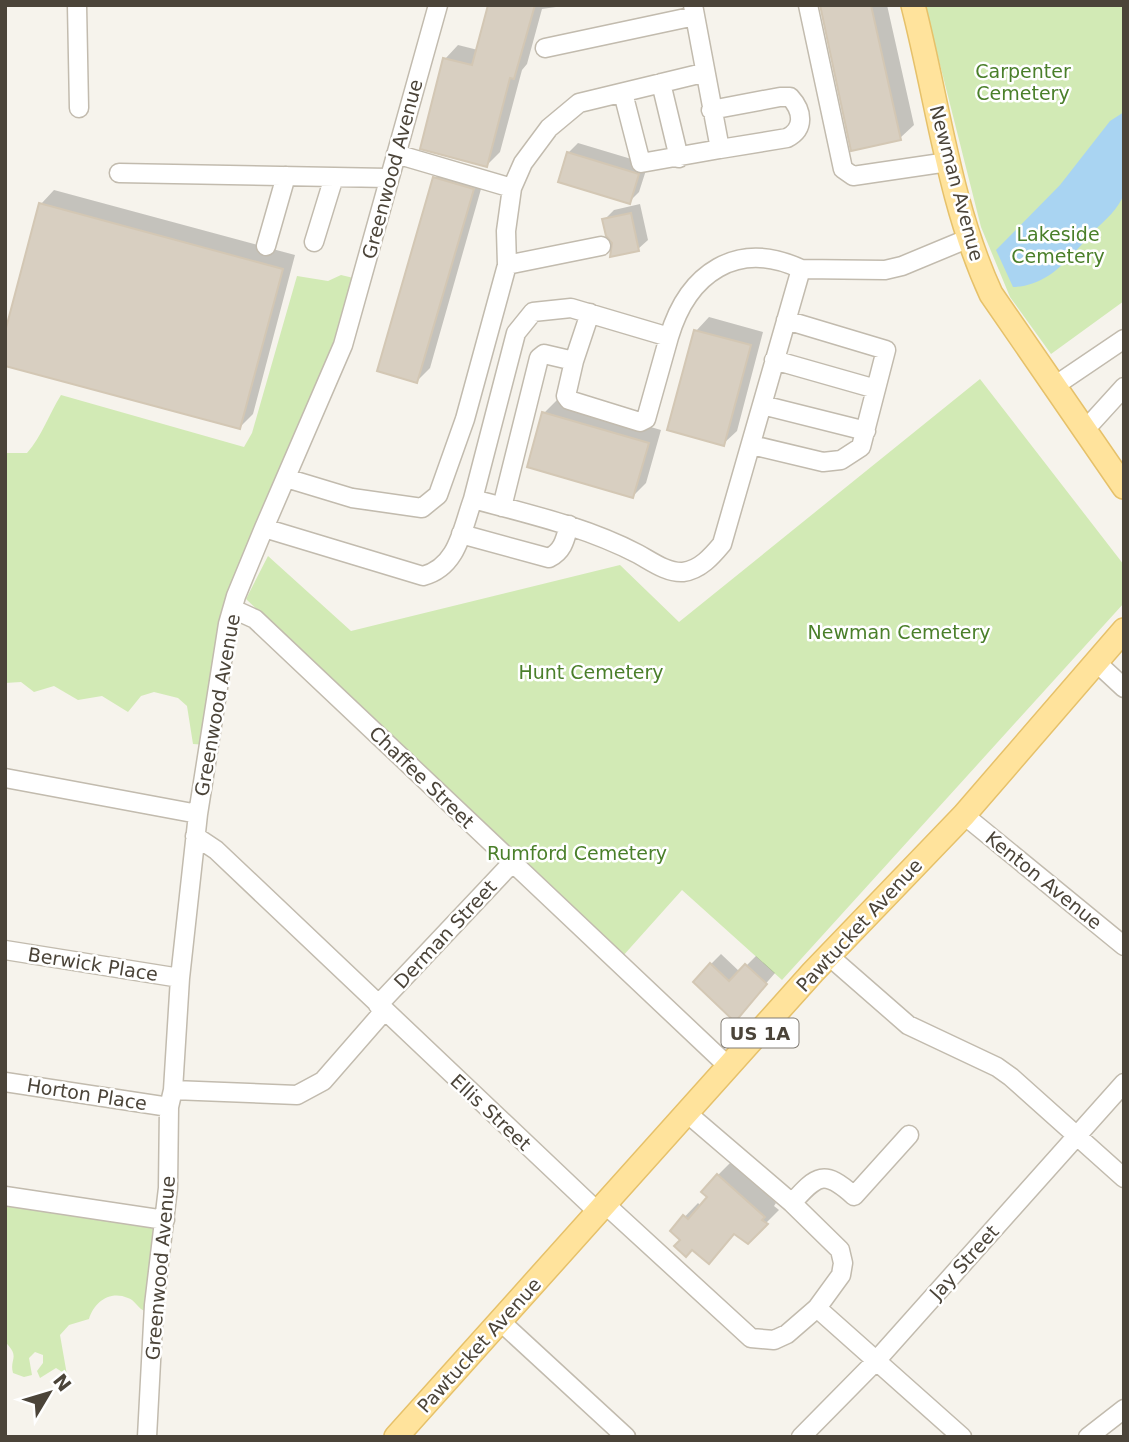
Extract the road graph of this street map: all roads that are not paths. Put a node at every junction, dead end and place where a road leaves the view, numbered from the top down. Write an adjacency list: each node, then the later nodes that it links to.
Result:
1 (78, 5): 10 (street)
2 (438, 5): 13 (street, Greenwood Avenue)
3 (808, 5): 15 (street)
4 (913, 5): 15 (main road, Newman Avenue)
5 (694, 10): 6 (street); 7 (street)
6 (545, 48)
7 (703, 73): 8 (street); 11 (street)
8 (661, 83): 9 (street); 14 (street)
9 (623, 93): 14 (street); 20 (street)
10 (79, 108)
11 (711, 110): 12 (street); 12 (street)
12 (720, 149): 14 (street)
13 (396, 153): 19 (street, Greenwood Avenue); 20 (street)
14 (679, 158)
15 (948, 162): 21 (main road, Newman Avenue)
16 (119, 173): 17 (street)
17 (286, 176): 18 (street); 23 (street)
18 (334, 177): 19 (street); 22 (street)
19 (388, 178): 40 (street, Greenwood Avenue)
20 (512, 188): 25 (street)
21 (967, 239): 26 (street); 33 (main road, Newman Avenue)
22 (314, 242)
23 (266, 246)
24 (601, 246): 25 (street)
25 (507, 265): 40 (street)
26 (800, 270): 28 (street); 29 (street)
27 (590, 313): 29 (street); 32 (street); 42 (street)
28 (786, 320): 31 (street); 35 (street)
29 (668, 337): 32 (street)
30 (1124, 340): 33 (street)
31 (774, 359): 35 (street); 36 (street)
32 (574, 361): 43 (street)
33 (1053, 387): 38 (main road, Newman Avenue)
34 (1124, 387): 38 (street)
35 (876, 389): 37 (street)
36 (762, 405): 37 (street); 39 (street)
37 (866, 431): 39 (street)
38 (1084, 431): 41 (main road, Newman Avenue)
39 (752, 445): 44 (street)
40 (286, 478): 45 (street, Greenwood Avenue)
41 (1124, 487)
42 (473, 499): 43 (street); 46 (street)
43 (502, 507): 44 (street)
44 (569, 525): 46 (street)
45 (264, 528): 46 (street); 47 (street, Greenwood Avenue)
46 (461, 534)
47 (233, 609): 52 (street, Greenwood Avenue); 55 (street, Chaffee Street)
48 (1124, 630): 49 (main road, Pawtucket Avenue / US 1A)
49 (1096, 662): 50 (street); 53 (main road, Pawtucket Avenue / US 1A)
50 (1124, 688)
51 (5, 778): 52 (street)
52 (198, 814): 54 (street, Greenwood Avenue)
53 (964, 815): 56 (street, Kenton Avenue); 58 (main road, Pawtucket Avenue / US 1A)
54 (195, 836): 59 (street, Greenwood Avenue); 60 (street, Ellis Street)
55 (512, 863): 60 (street, Derman Street); 61 (street, Chaffee Street)
56 (1124, 946)
57 (5, 950): 59 (street, Berwick Place)
58 (829, 956): 61 (main road, Pawtucket Avenue / US 1A); 67 (street)
59 (180, 978): 64 (street, Greenwood Avenue)
60 (381, 1008): 64 (street, Derman Street); 71 (street, Ellis Street)
61 (729, 1067): 65 (main road, Pawtucket Avenue / US 1A)
62 (5, 1082): 64 (street, Horton Place)
63 (1124, 1083): 67 (street, Jay Street)
64 (171, 1098): 72 (street, Greenwood Avenue)
65 (688, 1114): 70 (street, Ellis Street); 71 (main road, Pawtucket Avenue / US 1A)
66 (909, 1135): 70 (street)
67 (1077, 1135): 68 (street); 75 (street, Jay Street)
68 (1124, 1178)
69 (5, 1196): 72 (street)
70 (792, 1203): 73 (street, Ellis Street)
71 (603, 1209): 73 (street, Ellis Street); 74 (main road, Pawtucket Avenue / US 1A)
72 (165, 1220): 77 (street, Greenwood Avenue)
73 (817, 1308): 75 (street)
74 (500, 1321): 78 (main road, Pawtucket Avenue / US 1A); 79 (street)
75 (875, 1362): 80 (street, Jay Street); 81 (street)
76 (1124, 1409): 82 (street)
77 (147, 1437)
78 (396, 1437)
79 (626, 1437)
80 (801, 1437)
81 (962, 1437)
82 (1088, 1437)

